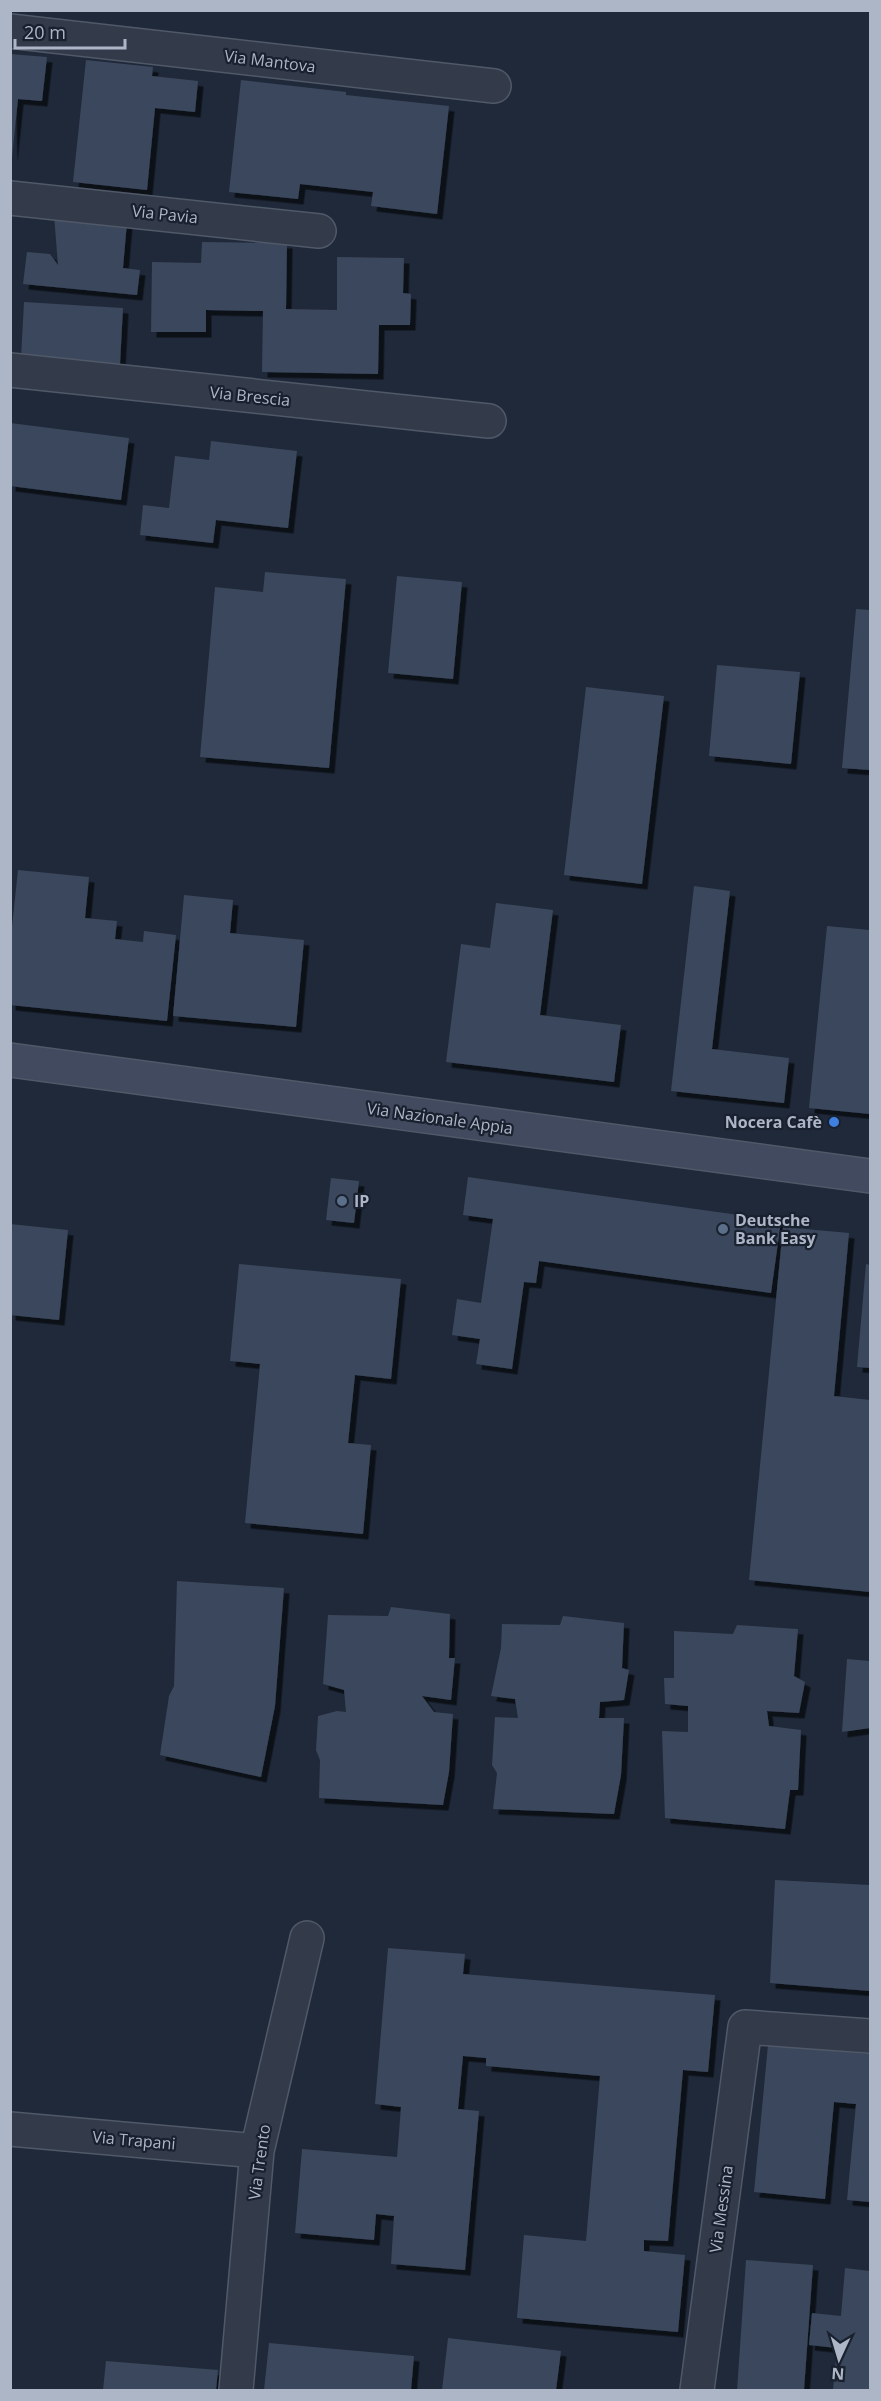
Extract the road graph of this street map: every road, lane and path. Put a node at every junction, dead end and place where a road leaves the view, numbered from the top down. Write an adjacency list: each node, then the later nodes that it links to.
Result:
1 (10, 31): 2 (street, Via Mantova)
2 (494, 86)
3 (10, 198): 4 (street, Via Pavia)
4 (319, 231)
5 (10, 370): 6 (street, Via Brescia)
6 (489, 421)
7 (10, 1060): 8 (main road, Via Nazionale Appia)
8 (870, 1176)
9 (307, 1938): 12 (street, Via Trento)
10 (870, 2036): 14 (street, Via Messina)
11 (10, 2129): 12 (street, Via Trapani)
12 (257, 2151): 13 (street, Via Trento)
13 (236, 2391)
14 (697, 2391)

